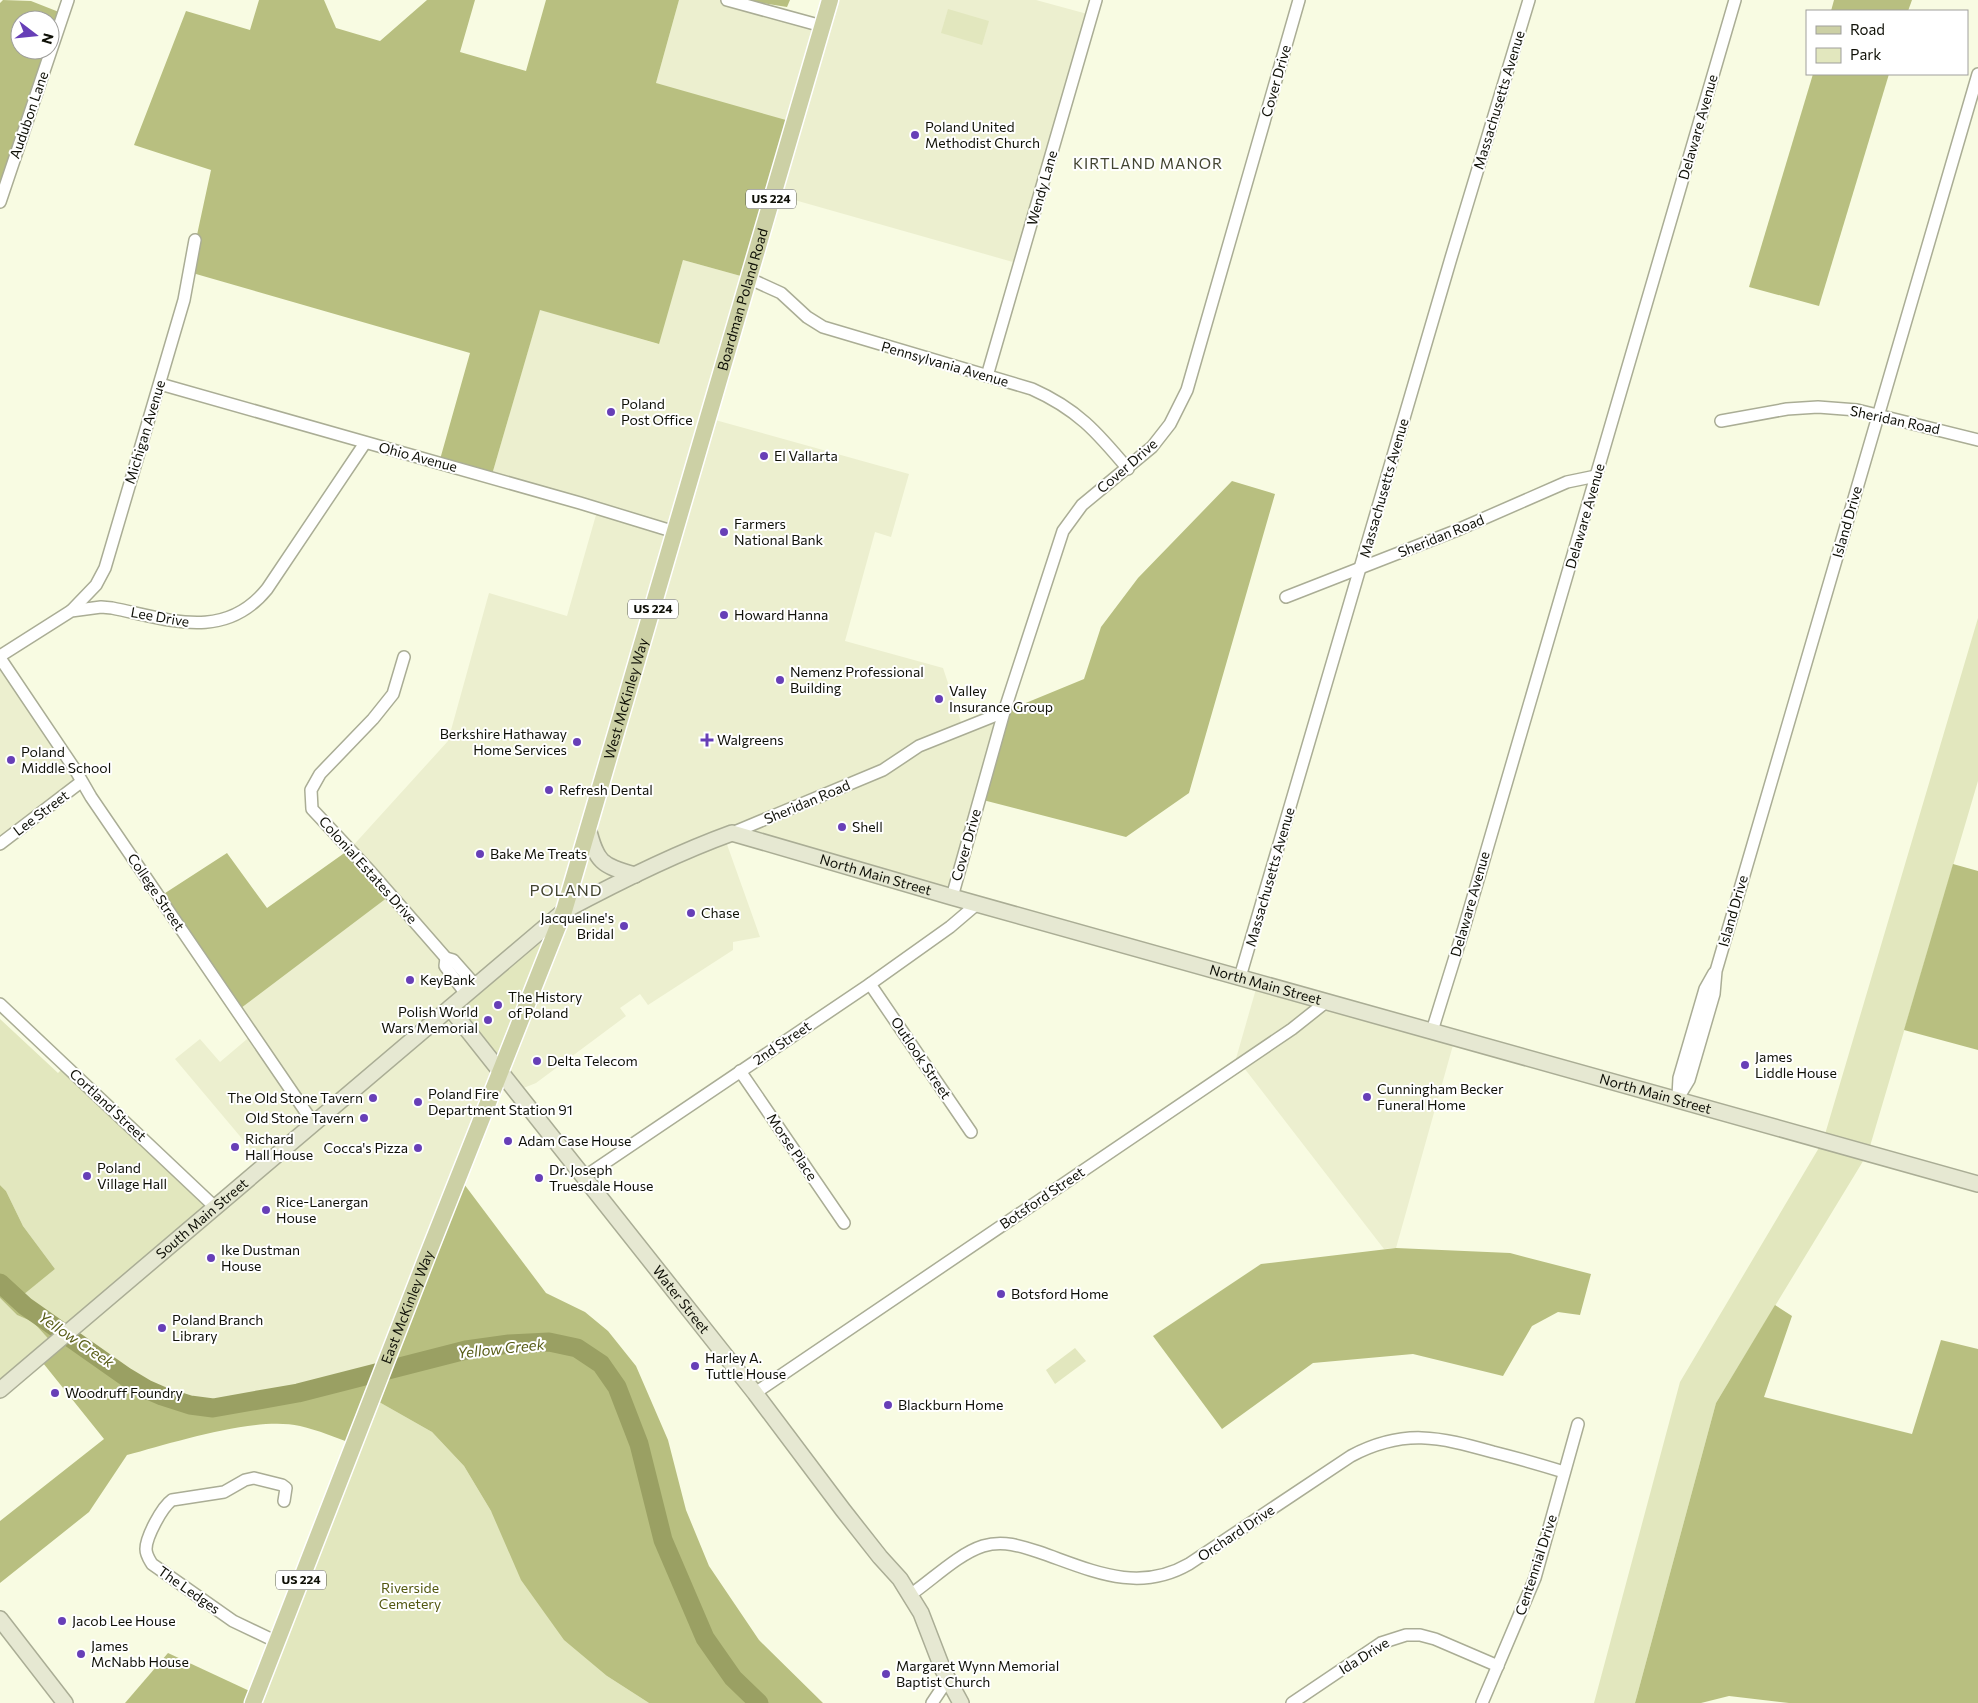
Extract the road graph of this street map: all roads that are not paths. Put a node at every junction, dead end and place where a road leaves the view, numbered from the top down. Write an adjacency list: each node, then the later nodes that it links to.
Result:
1 (68, 0): 10 (street, Audubon Lane)
2 (727, 0): 8 (street)
3 (830, 0): 8 (main road, Boardman Poland Road / US 224)
4 (1096, 0): 13 (street, Wendy Lane)
5 (1299, 0): 20 (street, Cover Drive)
6 (1529, 0): 23 (street, Massachusetts Avenue)
7 (1735, 0): 21 (street, Delaware Avenue)
8 (822, 26): 12 (main road, Boardman Poland Road / US 224)
9 (1978, 74): 16 (street, Island Drive)
10 (0, 202)
11 (195, 240): 14 (street, Michigan Avenue)
12 (748, 278): 13 (street, Pennsylvania Avenue); 15 (main road, Boardman Poland Road / US 224)
13 (987, 376): 20 (street, Pennsylvania Avenue)
14 (160, 384): 19 (street, Ohio Avenue); 25 (street, Michigan Avenue)
15 (714, 398): 22 (main road, West McKinley Way / US 224)
16 (1878, 415): 17 (street, Sheridan Road); 18 (street, Sheridan Road); 46 (street, Island Drive)
17 (1721, 421)
18 (1978, 440)
19 (365, 443): 22 (street, Ohio Avenue); 25 (street, Lee Drive)
20 (1128, 469): 28 (street, Cover Drive)
21 (1596, 476): 23 (street, Sheridan Road); 43 (street, Delaware Avenue)
22 (675, 532): 30 (main road, West McKinley Way / US 224)
23 (1361, 568): 24 (street, Sheridan Road); 37 (street, Massachusetts Avenue)
24 (1286, 597)
25 (71, 612): 26 (street, Lee Drive)
26 (0, 657): 29 (street, College Street)
27 (404, 657): 39 (street, Colonial Estates Drive)
28 (1004, 712): 31 (street, Sheridan Road); 34 (street, Cover Drive)
29 (81, 782): 32 (street, Lee Street); 47 (street, College Street)
30 (588, 828): 33 (main road); 36 (main road, West McKinley Way / US 224)
31 (732, 833): 33 (main road); 34 (main road, North Main Street)
32 (0, 844)
33 (635, 875): 36 (main road)
34 (952, 897): 35 (main road, North Main Street)
35 (977, 904): 37 (main road, North Main Street); 38 (street, 2nd Street)
36 (564, 911): 39 (main road, South Main Street); 44 (main road, East McKinley Way / US 224)
37 (1240, 977): 40 (main road, North Main Street)
38 (870, 984): 45 (street, 2nd Street); 48 (street, Outlook Street)
39 (471, 990): 42 (main road, South Main Street)
40 (1326, 1002): 43 (main road, North Main Street); 54 (street, Botsford Street)
41 (0, 1004): 51 (street, Cortland Street)
42 (450, 1008): 44 (main road, Water Street); 47 (main road, South Main Street)
43 (1432, 1031): 46 (main road, North Main Street)
44 (500, 1071): 49 (main road, Water Street); 60 (main road, East McKinley Way / US 224)
45 (740, 1071): 49 (street, 2nd Street); 52 (street, Morse Place)
46 (1677, 1100): 50 (main road, North Main Street)
47 (314, 1124): 51 (main road, South Main Street)
48 (972, 1132)
49 (584, 1177): 54 (main road, Water Street)
50 (1978, 1184)
51 (216, 1208): 53 (main road, South Main Street)
52 (844, 1223)
53 (0, 1389)
54 (755, 1393): 58 (main road, Water Street)
55 (1578, 1424): 56 (street, Centennial Drive)
56 (1564, 1472): 58 (street, Orchard Drive); 61 (street, Centennial Drive)
57 (284, 1501): 60 (street, The Ledges)
58 (910, 1595): 62 (main road, Water Street)
59 (0, 1619): 63 (main road)
60 (277, 1642): 64 (main road, East McKinley Way / US 224)
61 (1498, 1666): 67 (street, Ida Drive); 68 (street, Centennial Drive)
62 (948, 1679): 65 (street); 66 (main road, Water Street)
63 (65, 1703)
64 (253, 1703)
65 (932, 1703)
66 (961, 1703)
67 (1292, 1703)
68 (1482, 1703)

